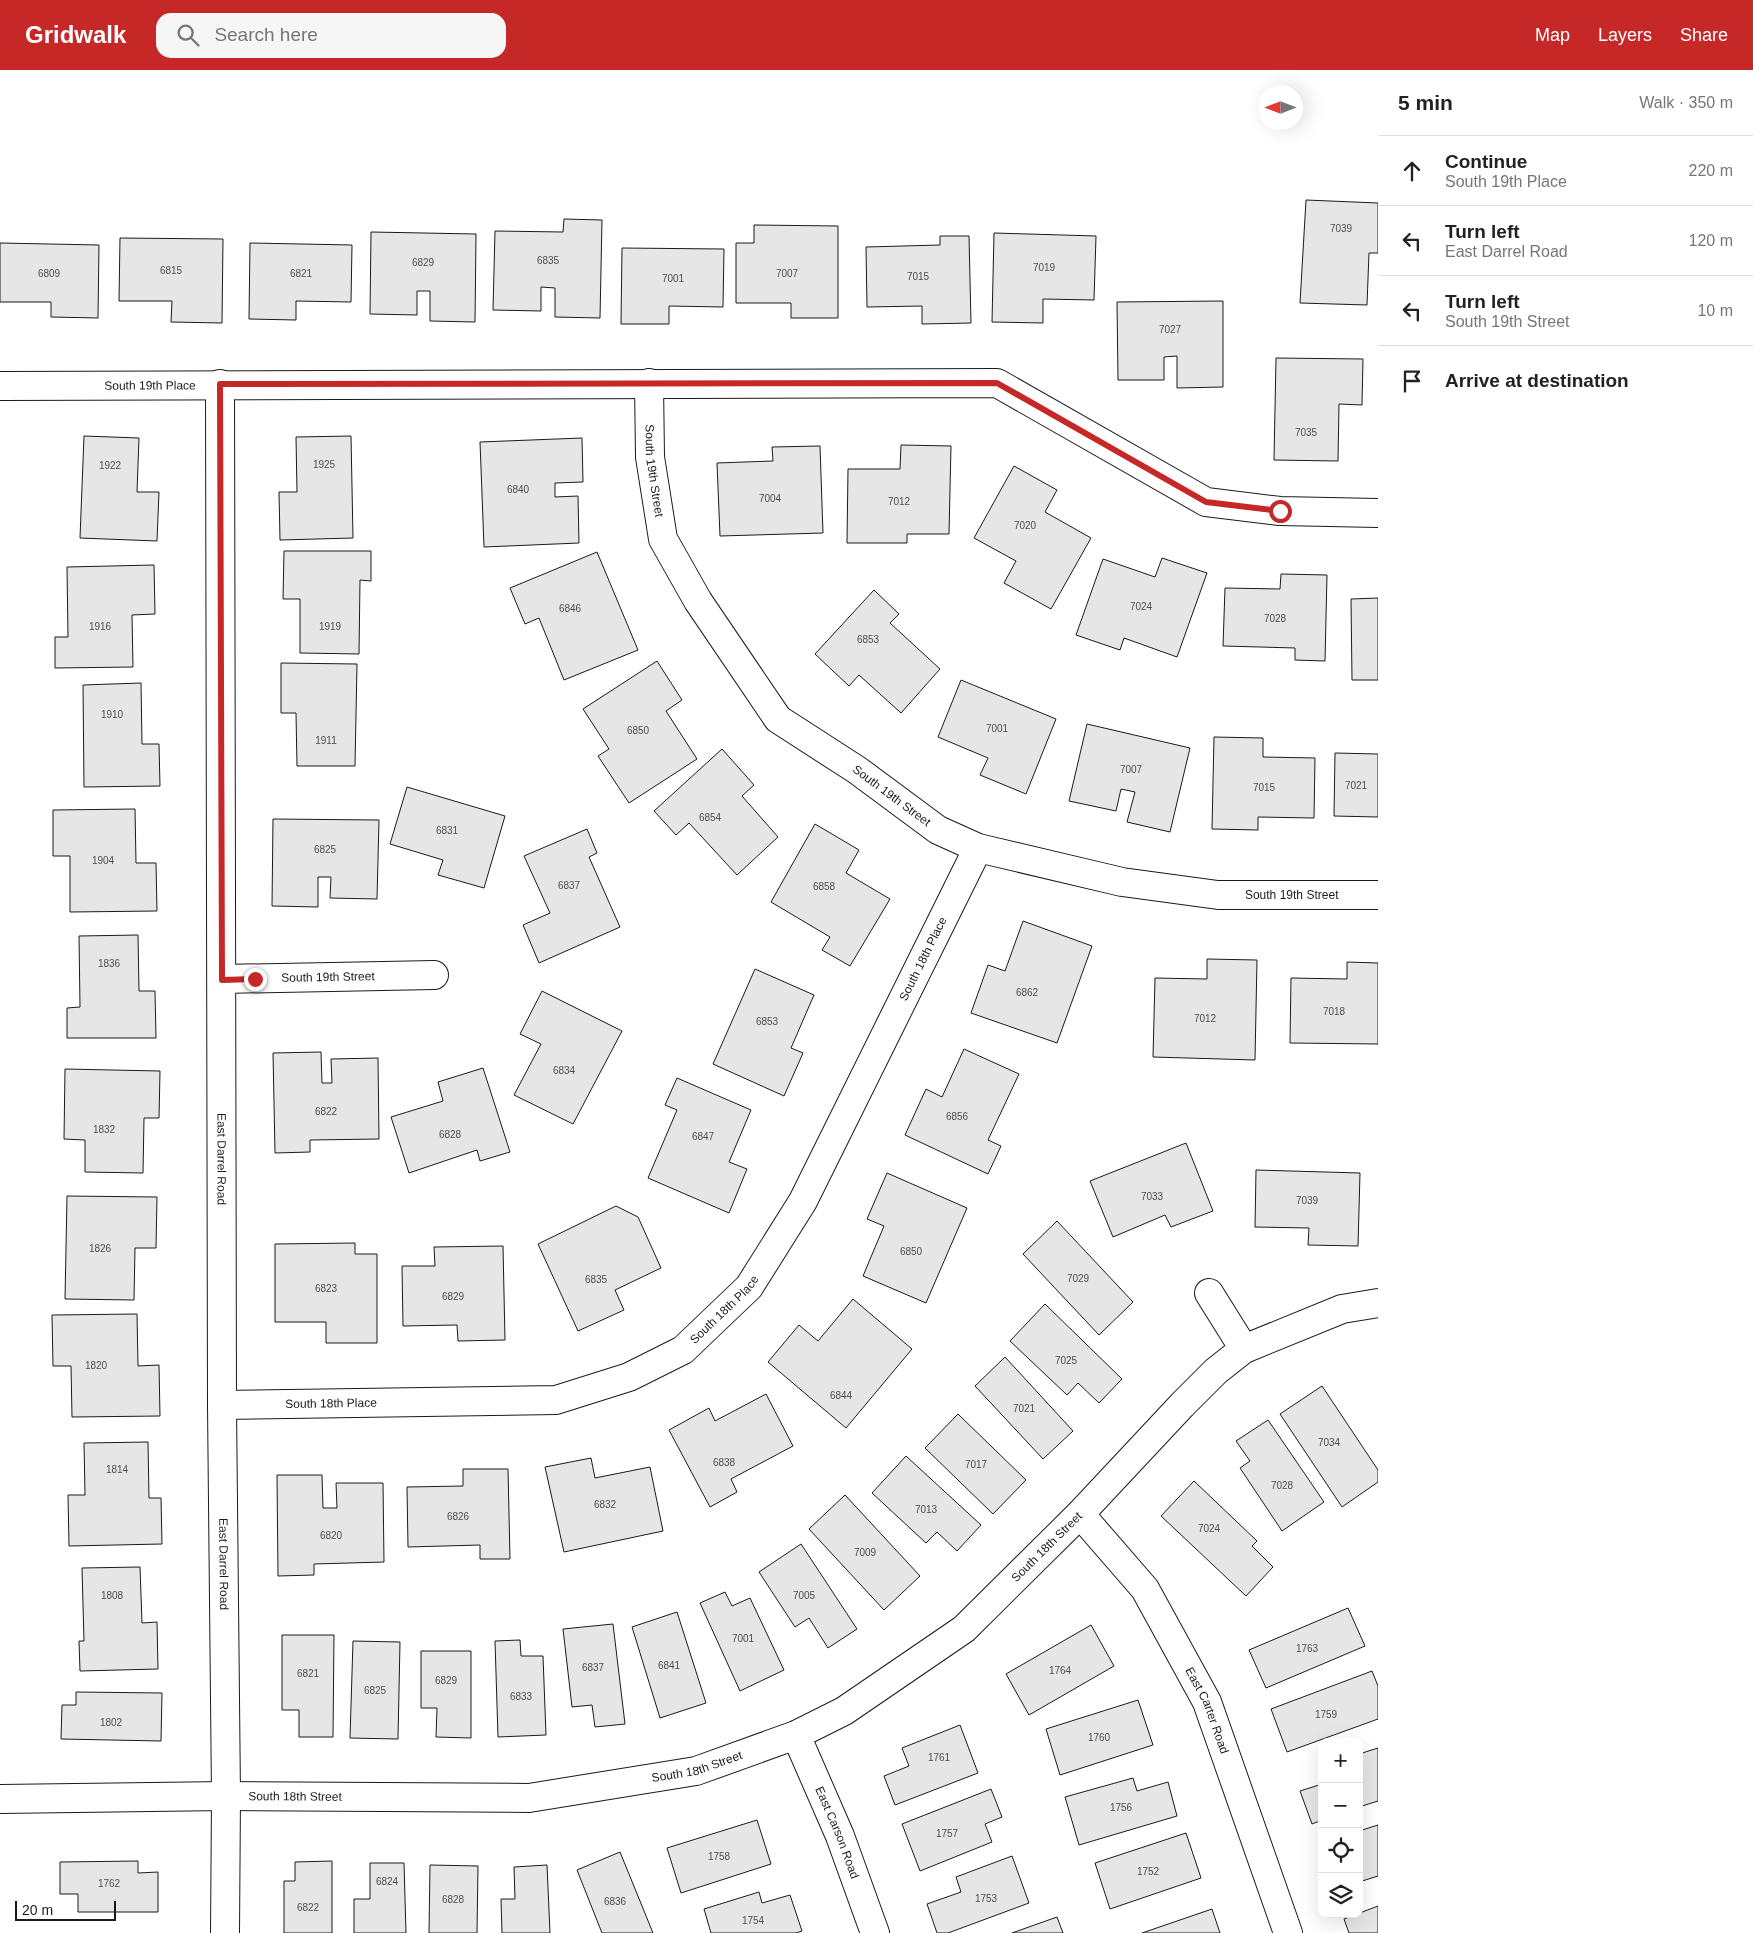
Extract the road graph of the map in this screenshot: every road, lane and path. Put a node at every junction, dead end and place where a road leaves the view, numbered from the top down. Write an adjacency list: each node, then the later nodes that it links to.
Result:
1 (648, 383): 2 (street, South 19th Place); 4 (street, South 19th Place); 5 (street, South 19th Street)
2 (220, 384): 3 (street, South 19th Place); 8 (street, East Darrel Road)
3 (0, 386)
4 (1378, 514)
5 (978, 848): 6 (street, South 19th Street); 12 (street, South 18th Place)
6 (1378, 895)
7 (434, 975): 8 (street, South 19th Street)
8 (222, 980): 12 (street, East Darrel Road)
9 (1209, 1293): 11 (street)
10 (1378, 1303): 11 (street, South 18th Street)
11 (1244, 1348): 13 (street, South 18th Street)
12 (222, 1405): 15 (street, East Darrel Road)
13 (1080, 1514): 14 (street, South 18th Street); 19 (street, East Carter Road)
14 (796, 1734): 15 (street, South 18th Street); 18 (street, East Carson Road)
15 (226, 1796): 16 (street, South 18th Street); 17 (street, East Darrel Road)
16 (0, 1799)
17 (225, 1933)
18 (875, 1933)
19 (1288, 1933)

